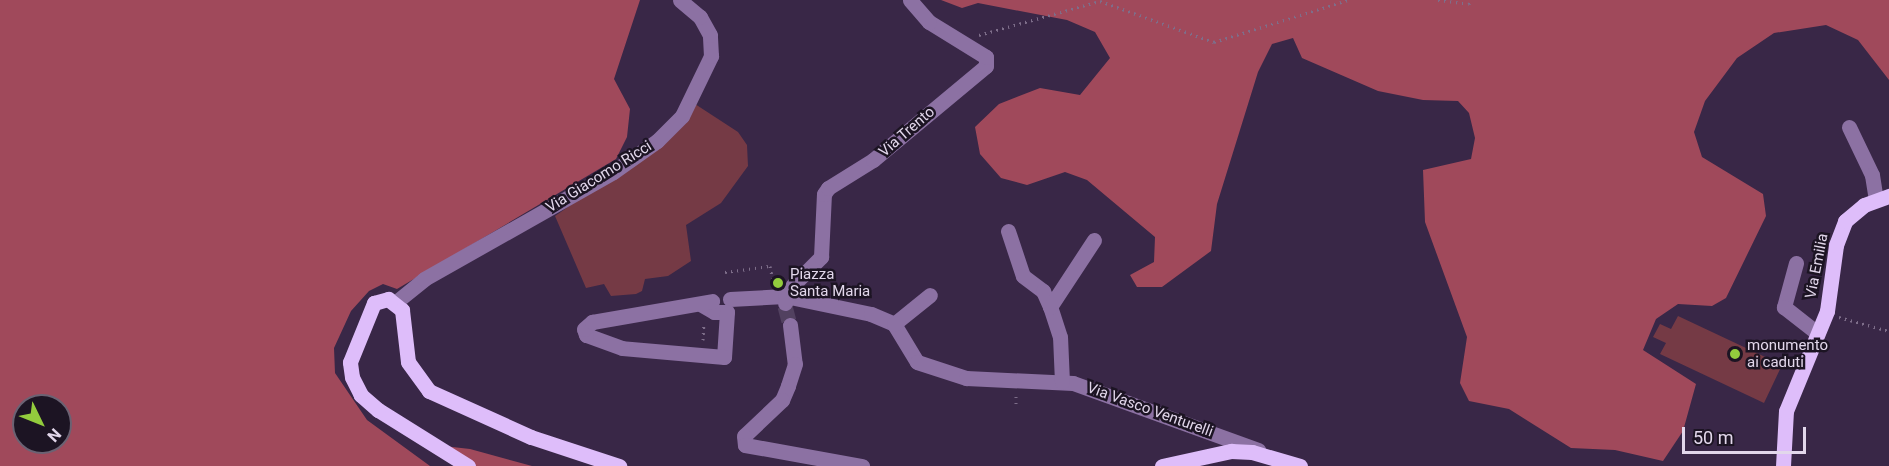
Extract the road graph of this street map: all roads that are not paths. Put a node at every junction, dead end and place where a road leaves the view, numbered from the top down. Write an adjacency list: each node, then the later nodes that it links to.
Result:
1 (680, 0): 11 (street, Via Giacomo Ricci)
2 (910, 0): 8 (street, Via Trento)
3 (1849, 127): 4 (street)
4 (1885, 196): 15 (main road, Via Emilia)
5 (1008, 231): 12 (street)
6 (1094, 240): 12 (street)
7 (1796, 262): 15 (street)
8 (782, 295): 10 (street); 13 (street)
9 (930, 295): 13 (street)
10 (730, 299)
11 (396, 302): 19 (main road); 20 (main road)
12 (1050, 307): 17 (street)
13 (894, 324): 17 (street, Via Vasco Venturelli)
14 (789, 325): 21 (street)
15 (1817, 333): 24 (main road, Via Emilia)
16 (699, 356): 16 (street)
17 (1062, 382): 18 (street, Via Vasco Venturelli)
18 (1283, 460): 22 (main road); 23 (main road)
19 (468, 466)
20 (619, 466)
21 (862, 466)
22 (1162, 466)
23 (1300, 466)
24 (1783, 466)

